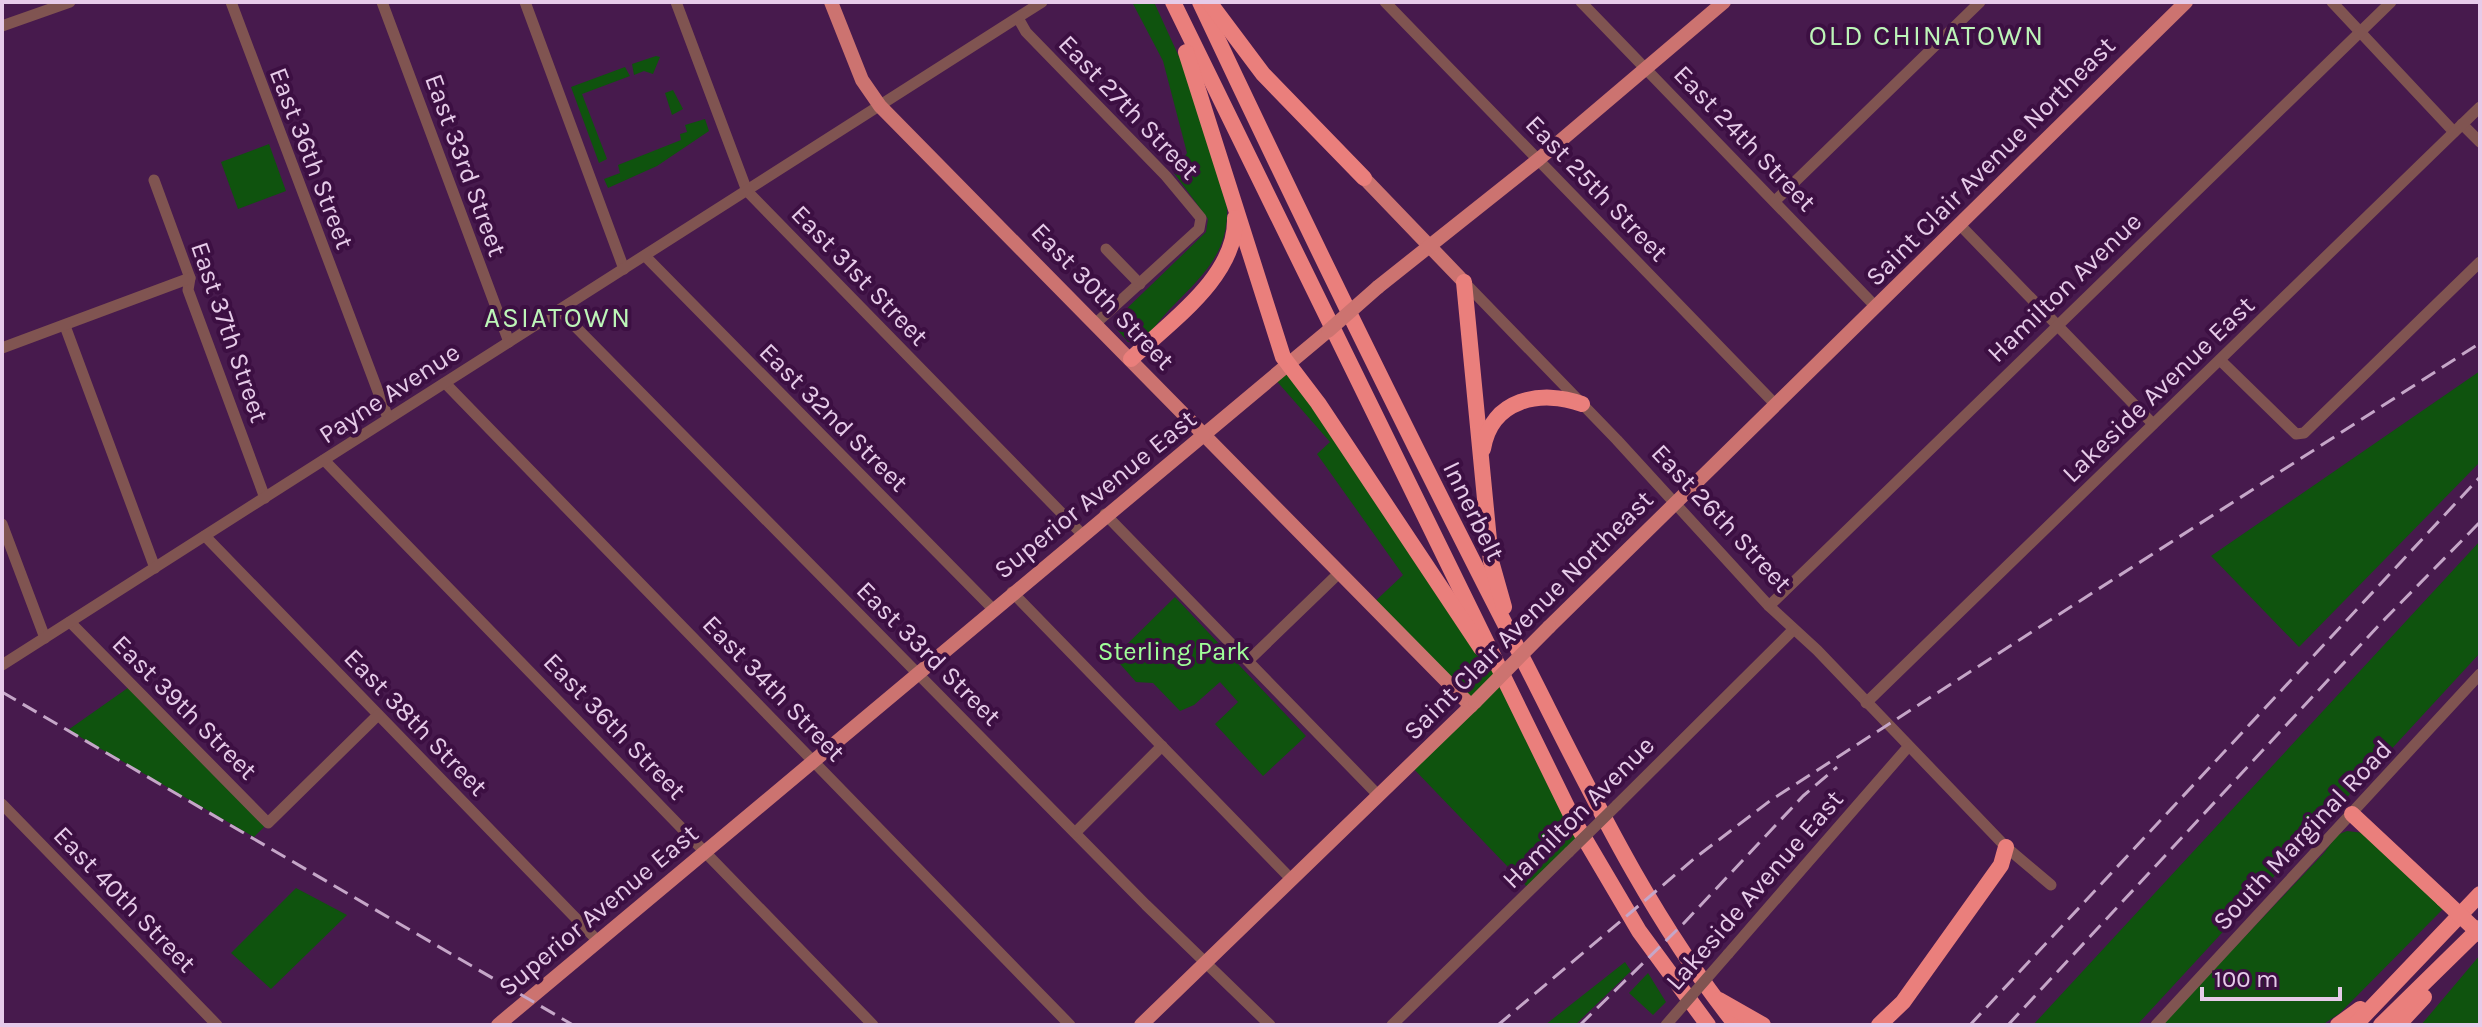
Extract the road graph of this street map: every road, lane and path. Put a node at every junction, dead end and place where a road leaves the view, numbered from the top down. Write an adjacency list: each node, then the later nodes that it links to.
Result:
1 (70, 2): 20 (street)
2 (231, 2): 55 (street, East 36th Street)
3 (382, 2): 47 (street, East 33rd Street)
4 (525, 2): 38 (street)
5 (676, 2): 30 (street, East 31st Street)
6 (831, 2): 23 (main road, East 30th Street)
7 (1042, 2): 19 (street, Payne Avenue)
8 (1167, 2): 32 (highway)
9 (1173, 2): 79 (highway, Innerbelt)
10 (1200, 2): 76 (highway, Innerbelt)
11 (1209, 2): 28 (highway)
12 (1385, 2): 27 (street, East 25th Street)
13 (1581, 2): 22 (street, East 24th Street)
14 (1724, 2): 22 (main road, Superior Avenue East)
15 (1980, 2): 31 (street)
16 (2186, 2): 33 (main road, Saint Clair Avenue Northeast)
17 (2332, 2): 21 (street)
18 (2391, 2): 21 (street, Hamilton Avenue)
19 (1024, 10): 23 (street, Payne Avenue); 41 (street, East 27th Street)
20 (2, 26)
21 (2360, 32): 25 (street); 45 (street, Hamilton Avenue)
22 (1644, 67): 27 (main road, Superior Avenue East); 31 (street, East 24th Street)
23 (880, 106): 30 (street, Payne Avenue); 44 (main road, East 30th Street)
24 (2480, 107): 25 (street, Lakeside Avenue East)
25 (2458, 128): 26 (street); 50 (street, Lakeside Avenue East)
26 (2480, 142)
27 (1539, 159): 34 (main road, Superior Avenue East); 54 (street, East 25th Street)
28 (1364, 178): 34 (main road, East 26th Street)
29 (154, 180): 39 (street, East 37th Street)
30 (747, 191): 36 (street, Payne Avenue); 64 (street, East 31st Street)
31 (1776, 200): 42 (street, East 24th Street)
32 (1235, 205): 49 (highway); 51 (highway)
33 (1959, 224): 42 (main road, Saint Clair Avenue Northeast); 45 (street)
34 (1427, 245): 40 (main road, East 26th Street); 51 (main road, Superior Avenue East, bridge)
35 (1106, 249): 41 (street)
36 (645, 256): 38 (street, Payne Avenue); 70 (street, East 32nd Street)
37 (2480, 262): 50 (street)
38 (624, 269): 43 (street, Payne Avenue)
39 (190, 278): 46 (street); 60 (street, East 37th Street)
40 (1464, 282): 53 (street, East 26th Street); 59 (highway)
41 (1140, 284): 44 (street)
42 (1876, 307): 54 (main road, Saint Clair Avenue Northeast)
43 (559, 310): 47 (street, Payne Avenue); 77 (street, East 33rd Street)
44 (1095, 324): 49 (main road, East 30th Street)
45 (2055, 325): 56 (street); 69 (street, Hamilton Avenue)
46 (65, 326): 48 (street); 66 (street)
47 (509, 342): 52 (street, Payne Avenue)
48 (2, 348)
49 (1131, 359): 57 (main road, East 30th Street)
50 (2220, 360): 56 (street, Lakeside Avenue East)
51 (1288, 366): 57 (main road, Superior Avenue East); 79 (highway)
52 (445, 383): 55 (street, Payne Avenue); 85 (street, East 34th Street)
53 (1582, 404): 59 (highway); 61 (street, East 26th Street)
54 (1776, 405): 61 (main road, Saint Clair Avenue Northeast)
55 (388, 418): 58 (street, Payne Avenue)
56 (2153, 424): 80 (street, Lakeside Avenue East)
57 (1205, 436): 62 (main road, Superior Avenue East); 67 (main road, East 30th Street)
58 (324, 460): 60 (street, Payne Avenue); 91 (street, East 36th Street)
59 (1481, 463): 76 (highway)
60 (265, 498): 65 (street, Payne Avenue)
61 (1675, 504): 69 (street, East 26th Street); 81 (main road, Saint Clair Avenue Northeast, bridge)
62 (1105, 514): 64 (main road, Superior Avenue East); 74 (street)
63 (2, 524): 73 (street)
64 (1082, 534): 68 (main road, Superior Avenue East)
65 (205, 536): 66 (street, Payne Avenue); 82 (street, East 38th Street)
66 (155, 568): 71 (street, Payne Avenue)
67 (1338, 574): 74 (street); 81 (main road, East 30th Street)
68 (1012, 592): 70 (main road, Superior Avenue East); 83 (street)
69 (1769, 606): 72 (street, East 26th Street)
70 (993, 609): 77 (main road, Superior Avenue East)
71 (70, 622): 73 (street, Payne Avenue); 82 (street, East 39th Street)
72 (1793, 630): 80 (street, East 26th Street); 108 (street, Hamilton Avenue, bridge)
73 (45, 638): 75 (street, Payne Avenue)
74 (1249, 660): 86 (street)
75 (2, 665)
76 (1527, 668): 99 (highway, Innerbelt)
77 (917, 672): 85 (main road, Superior Avenue East); 89 (street, East 33rd Street)
78 (2480, 674): 88 (street, South Marginal Road)
79 (1515, 702): 101 (highway, Innerbelt)
80 (1866, 703): 84 (street, East 26th Street)
81 (1473, 704): 86 (main road, Saint Clair Avenue Northeast)
82 (378, 715): 96 (street, East 38th Street)
83 (1162, 746): 89 (street); 92 (street)
84 (1908, 747): 90 (street, East 26th Street); 109 (street, Lakeside Avenue East, bridge)
85 (813, 760): 91 (main road, Superior Avenue East); 105 (street, East 34th Street)
86 (1379, 796): 92 (main road, Saint Clair Avenue Northeast)
87 (2, 804): 102 (street, East 40th Street)
88 (2352, 814): 95 (highway, bridge); 113 (street, South Marginal Road)
89 (1076, 832): 97 (street, East 33rd Street)
90 (2006, 847): 93 (street, East 26th Street); 112 (highway)
91 (706, 851): 96 (main road, Superior Avenue East); 104 (street, East 36th Street)
92 (1292, 880): 97 (main road, Saint Clair Avenue Northeast)
93 (2051, 885)
94 (2480, 894): 98 (highway)
95 (2480, 931): 100 (highway); 116 (highway)
96 (596, 939): 103 (main road, Superior Avenue East)
97 (1205, 964): 106 (main road, Saint Clair Avenue Northeast); 107 (street, East 33rd Street)
98 (2396, 982): 114 (highway); 115 (highway)
99 (1714, 997): 110 (highway, Innerbelt); 111 (highway)
100 (2403, 1021)
101 (1708, 1024)
102 (217, 1025)
103 (498, 1025)
104 (873, 1025)
105 (1070, 1025)
106 (1141, 1025)
107 (1270, 1025)
108 (1392, 1025)
109 (1666, 1025)
110 (1736, 1025)
111 (1763, 1025)
112 (1879, 1025)
113 (2156, 1025)
114 (2338, 1025)
115 (2355, 1025)
116 (2381, 1025)

